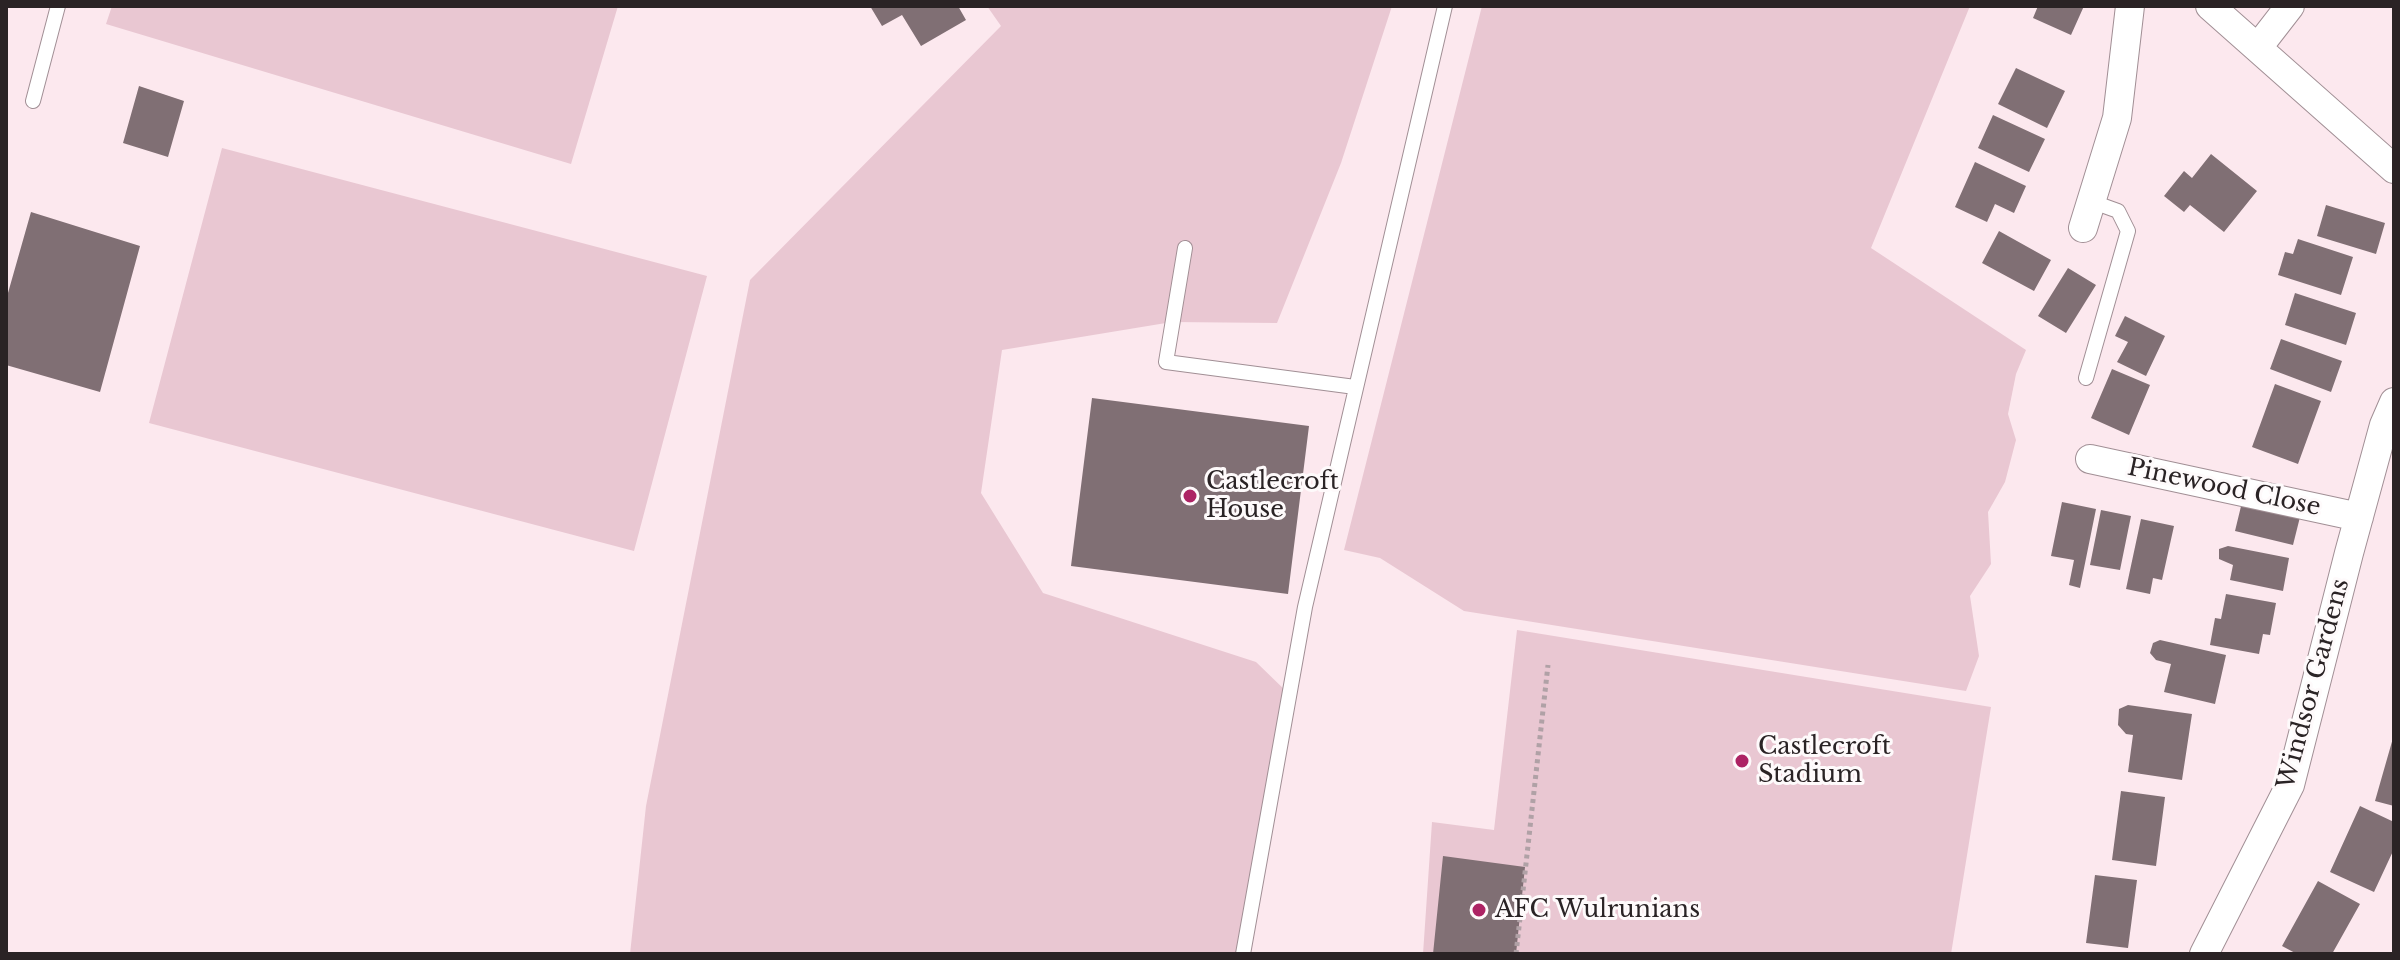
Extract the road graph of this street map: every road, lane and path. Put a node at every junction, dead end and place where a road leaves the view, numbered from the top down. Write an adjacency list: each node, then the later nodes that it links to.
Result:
1 (58, 6): 7 (lane)
2 (1445, 6): 12 (lane)
3 (2130, 6): 9 (street)
4 (2210, 6): 6 (street)
5 (2290, 6): 6 (street)
6 (2259, 46): 8 (street)
7 (33, 101)
8 (2394, 169)
9 (2088, 215): 11 (lane)
10 (1185, 248): 12 (lane)
11 (2086, 378)
12 (1355, 387): 17 (lane)
13 (2394, 402): 15 (street, Windsor Gardens)
14 (2090, 459): 15 (street, Pinewood Close)
15 (2359, 517): 19 (street, Windsor Gardens)
16 (1548, 665): 18 (path)
17 (1243, 954)
18 (1516, 954)
19 (2204, 954)

